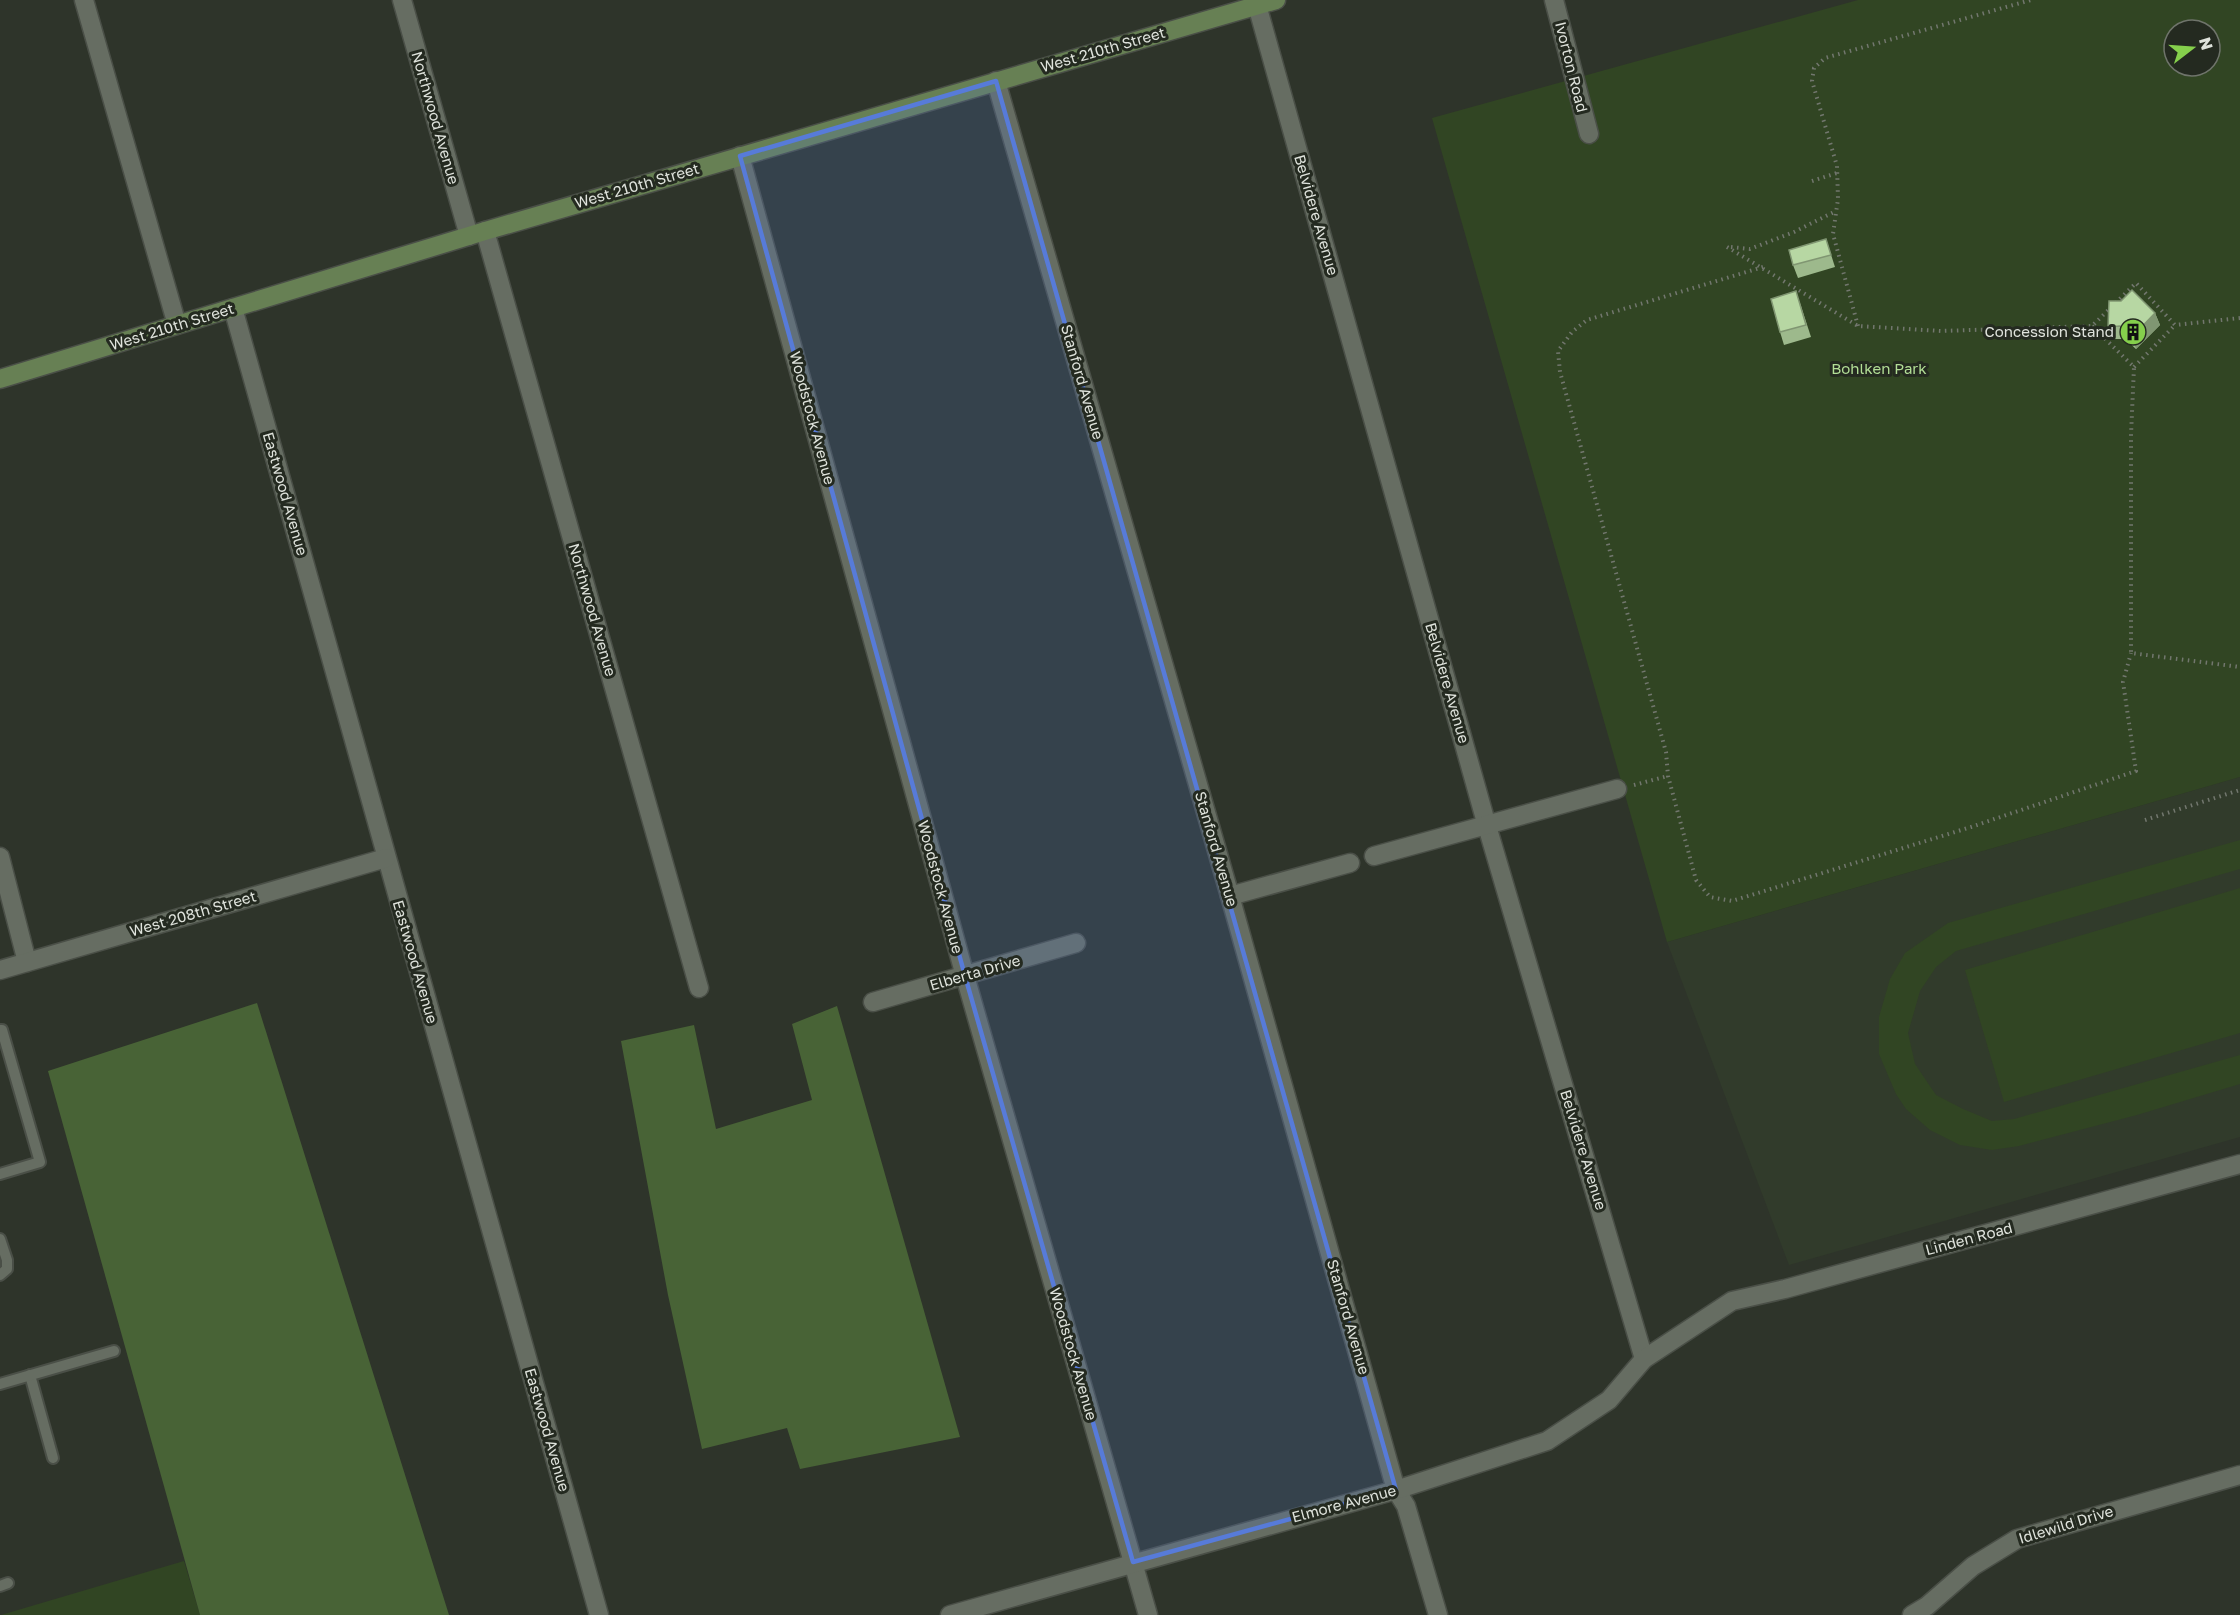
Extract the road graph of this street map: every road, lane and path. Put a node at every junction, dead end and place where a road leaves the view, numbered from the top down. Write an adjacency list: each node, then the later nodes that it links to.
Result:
1 (84, 0): 17 (street)
2 (402, 0): 13 (street, Northwood Avenue)
3 (1276, 0): 6 (street, West 210th Street)
4 (1554, 0): 8 (street, Ivorton Road)
5 (2031, 0): 10 (path)
6 (1257, 5): 7 (street, West 210th Street); 29 (street, Belvidere Avenue)
7 (996, 81): 9 (street, West 210th Street); 34 (street, Stanford Avenue)
8 (1589, 134)
9 (740, 156): 13 (street, West 210th Street); 38 (street, Woodstock Avenue)
10 (1837, 173): 11 (path); 12 (path)
11 (1812, 181)
12 (1836, 211): 14 (path); 19 (path)
13 (477, 234): 15 (street, West 210th Street); 39 (street, Northwood Avenue)
14 (1763, 267): 19 (path); 25 (path)
15 (233, 308): 17 (street, West 210th Street); 32 (street, Eastwood Avenue)
16 (2240, 318): 18 (path)
17 (177, 325): 22 (street, West 210th Street)
18 (2175, 325): 20 (path); 21 (path)
19 (1858, 326): 20 (path)
20 (2092, 326): 21 (path)
21 (2134, 367): 23 (path)
22 (0, 379)
23 (2132, 653): 24 (path); 25 (path)
24 (2240, 667)
25 (1668, 776): 26 (path)
26 (1617, 789): 29 (street)
27 (2240, 790): 28 (path)
28 (2145, 820)
29 (1487, 826): 30 (street); 48 (street, Belvidere Avenue)
30 (1374, 856)
31 (0, 857): 36 (street)
32 (386, 858): 36 (street, West 208th Street); 55 (street, Eastwood Avenue)
33 (1350, 863): 34 (street)
34 (1230, 896): 53 (street, Stanford Avenue)
35 (1076, 943): 38 (street, Elberta Drive)
36 (27, 962): 37 (street, West 208th Street)
37 (0, 970)
38 (965, 976): 40 (street, Elberta Drive); 54 (street, Woodstock Avenue)
39 (699, 988)
40 (873, 1002)
41 (0, 1030): 43 (lane)
42 (2240, 1164): 46 (street, Linden Road)
43 (0, 1174)
44 (0, 1239): 45 (lane)
45 (0, 1275)
46 (1701, 1321): 48 (street, Elmore Avenue)
47 (114, 1352): 49 (lane)
48 (1644, 1359): 53 (street, Elmore Avenue)
49 (30, 1375): 50 (lane); 51 (lane)
50 (0, 1384)
51 (53, 1458)
52 (2240, 1475): 59 (street, Idlewild Drive)
53 (1396, 1490): 54 (street, Elmore Avenue); 58 (street, Stanford Avenue)
54 (1133, 1562): 56 (street, Elmore Avenue); 57 (street, Woodstock Avenue)
55 (599, 1615)
56 (950, 1615)
57 (1148, 1615)
58 (1438, 1615)
59 (1912, 1615)

